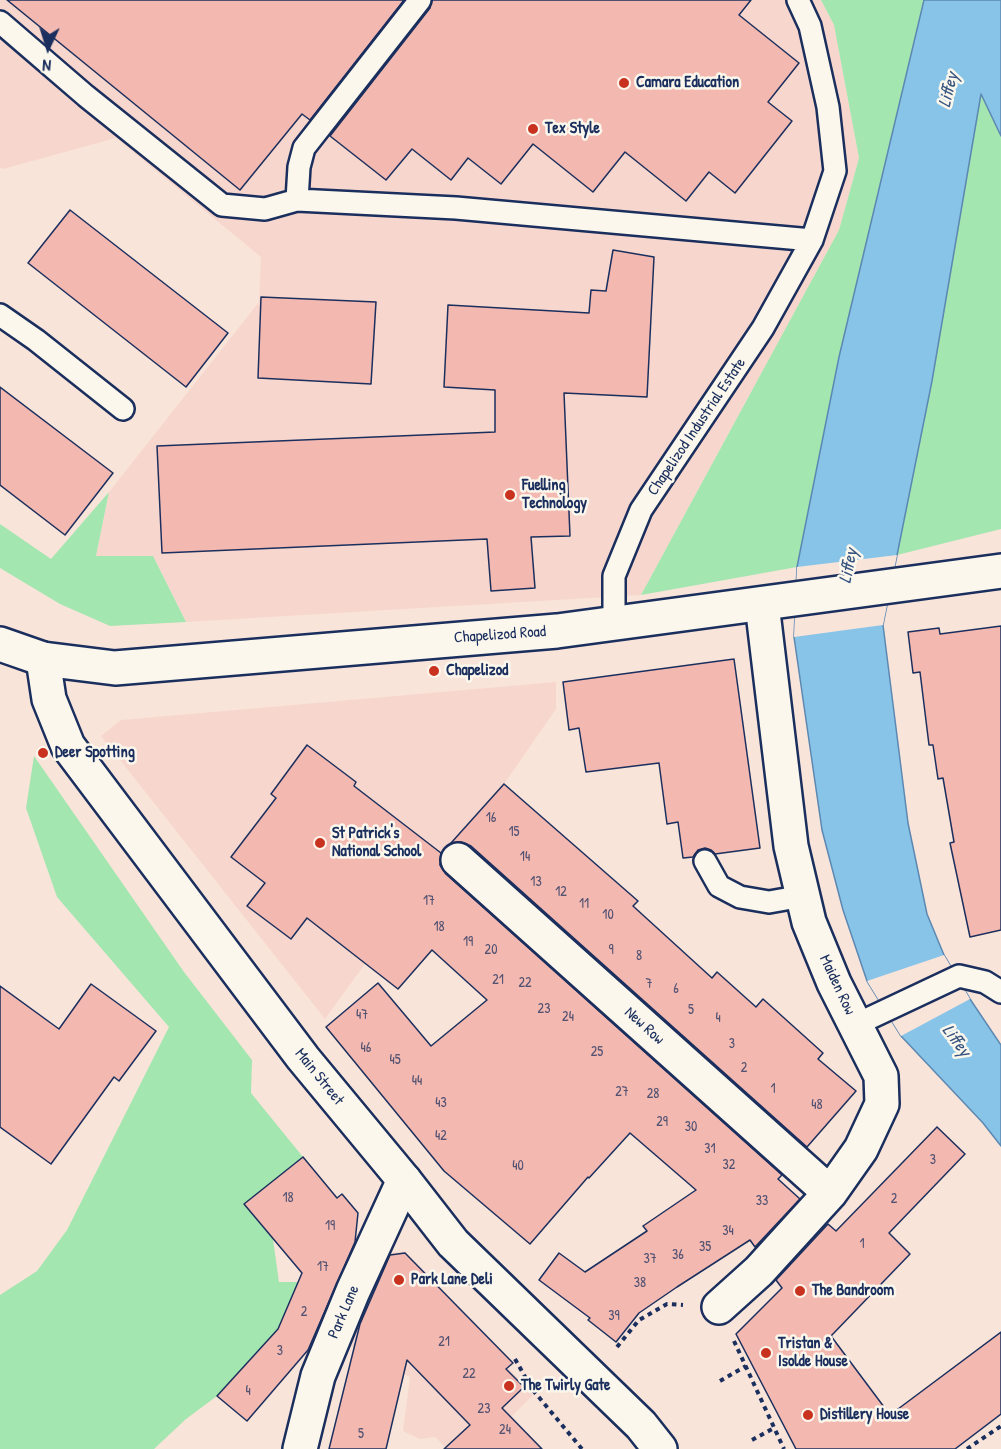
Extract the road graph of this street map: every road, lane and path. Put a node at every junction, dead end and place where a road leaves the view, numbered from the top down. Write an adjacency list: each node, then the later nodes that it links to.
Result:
1 (420, 0): 4 (lane)
2 (798, 0): 5 (lane, Chapelizod Industrial Estate)
3 (0, 22): 4 (lane)
4 (297, 200): 5 (lane)
5 (812, 240): 10 (lane, Chapelizod Industrial Estate)
6 (0, 315): 7 (lane)
7 (123, 409)
8 (1001, 571): 9 (street, Chapelizod Road)
9 (773, 602): 10 (street, Chapelizod Road); 15 (street, Maiden Row)
10 (614, 624): 12 (street, Chapelizod Road)
11 (0, 644): 12 (street, Chapelizod Road)
12 (43, 659): 18 (street, Main Street)
13 (458, 860): 19 (street, New Row)
14 (705, 861): 15 (lane)
15 (803, 896): 17 (street, Maiden Row)
16 (1001, 992): 17 (lane)
17 (855, 1025): 19 (street, Maiden Row)
18 (404, 1180): 28 (street, Park Lane); 29 (street, Main Street)
19 (830, 1193): 20 (street, Maiden Row)
20 (719, 1307): 21 (path); 22 (path)
21 (612, 1354)
22 (746, 1366): 23 (path); 25 (path)
23 (720, 1382)
24 (1001, 1425): 27 (path)
25 (774, 1428): 26 (path); 30 (path)
26 (752, 1440)
27 (978, 1442): 31 (path); 32 (path)
28 (300, 1449)
29 (660, 1449)
30 (784, 1449)
31 (967, 1449)
32 (980, 1449)

